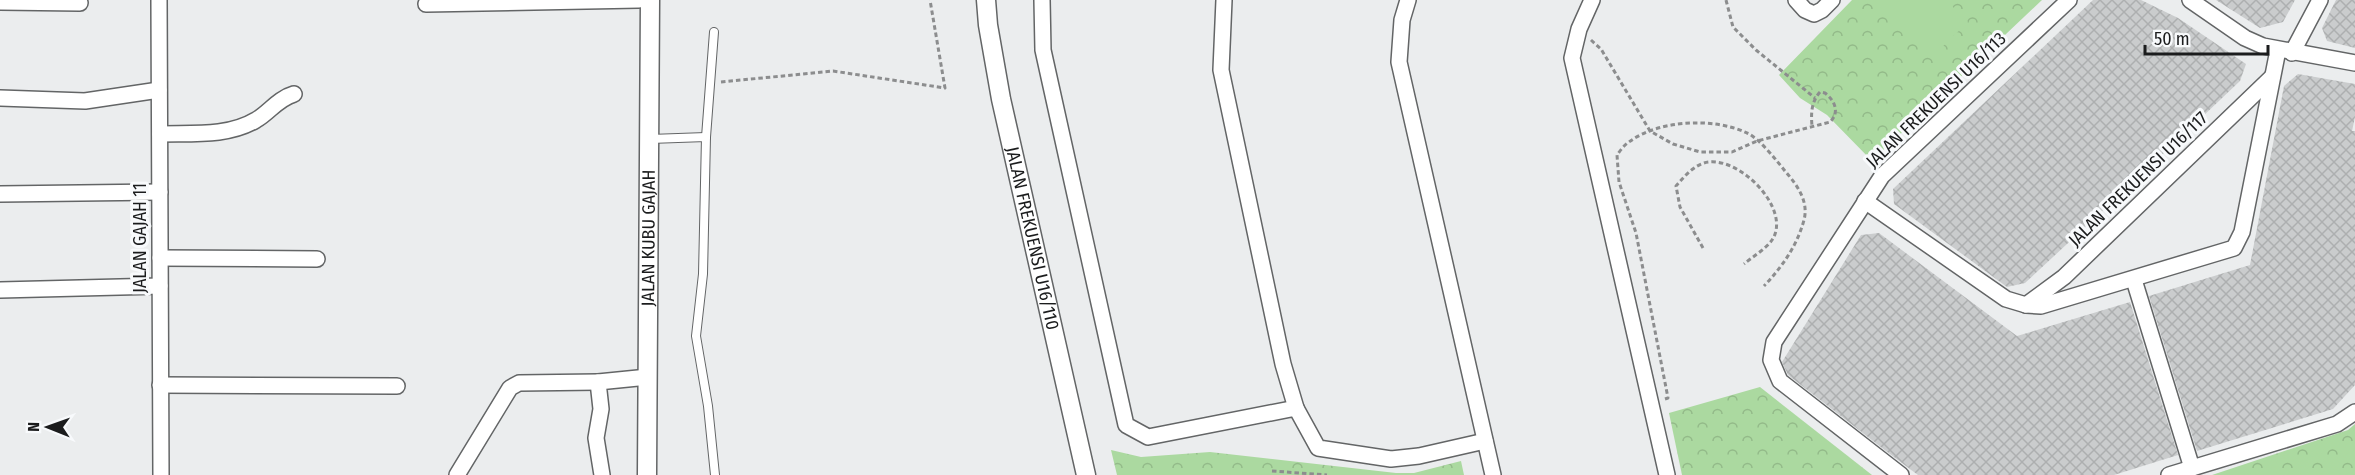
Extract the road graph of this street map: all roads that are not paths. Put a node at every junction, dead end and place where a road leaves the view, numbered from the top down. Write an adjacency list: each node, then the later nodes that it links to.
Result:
1 (159, 0): 21 (street, JALAN GAJAH 11)
2 (639, 0): 15 (street)
3 (650, 0): 26 (street, JALAN KUBU GAJAH)
4 (986, 0): 49 (street, JALAN FREKUENSI U16/110)
5 (1042, 0): 40 (street)
6 (1224, 0): 40 (street)
7 (1408, 0): 42 (street)
8 (1592, 0): 51 (street)
9 (1832, 0): 16 (street)
10 (2069, 0): 29 (street, JALAN FREKUENSI U16/113)
11 (2190, 0): 18 (street)
12 (2320, 0): 18 (street)
13 (0, 2): 14 (street)
14 (80, 3)
15 (426, 4)
16 (1801, 5)
17 (714, 32): 25 (lane)
18 (2285, 51): 19 (street); 20 (street)
19 (2355, 63)
20 (2272, 77): 32 (street); 35 (street, JALAN FREKUENSI U16/117)
21 (159, 90): 23 (street); 24 (street, JALAN GAJAH 11)
22 (294, 94): 24 (street)
23 (0, 98)
24 (160, 134): 27 (street, JALAN GAJAH 11)
25 (706, 137): 26 (lane); 48 (lane)
26 (650, 139): 36 (street, JALAN KUBU GAJAH)
27 (160, 192): 28 (street); 30 (street, JALAN GAJAH 11)
28 (0, 194)
29 (1865, 201): 35 (street); 52 (street, JALAN FREKUENSI U16/113)
30 (160, 258): 31 (street); 33 (street, JALAN GAJAH 11)
31 (317, 259)
32 (2134, 280): 35 (street); 43 (street)
33 (160, 286): 34 (street); 38 (street, JALAN GAJAH 11)
34 (0, 290)
35 (2026, 305)
36 (648, 377): 37 (street); 47 (street, JALAN KUBU GAJAH)
37 (598, 382): 45 (street); 46 (street)
38 (160, 385): 39 (street); 44 (street, JALAN GAJAH 11)
39 (397, 386)
40 (1296, 408): 42 (street)
41 (2355, 412): 43 (street)
42 (1485, 441): 50 (street)
43 (2192, 468): 53 (street)
44 (161, 475)
45 (457, 475)
46 (602, 475)
47 (647, 475)
48 (715, 475)
49 (1086, 475)
50 (1493, 475)
51 (1667, 475)
52 (1901, 475)
53 (2169, 475)

